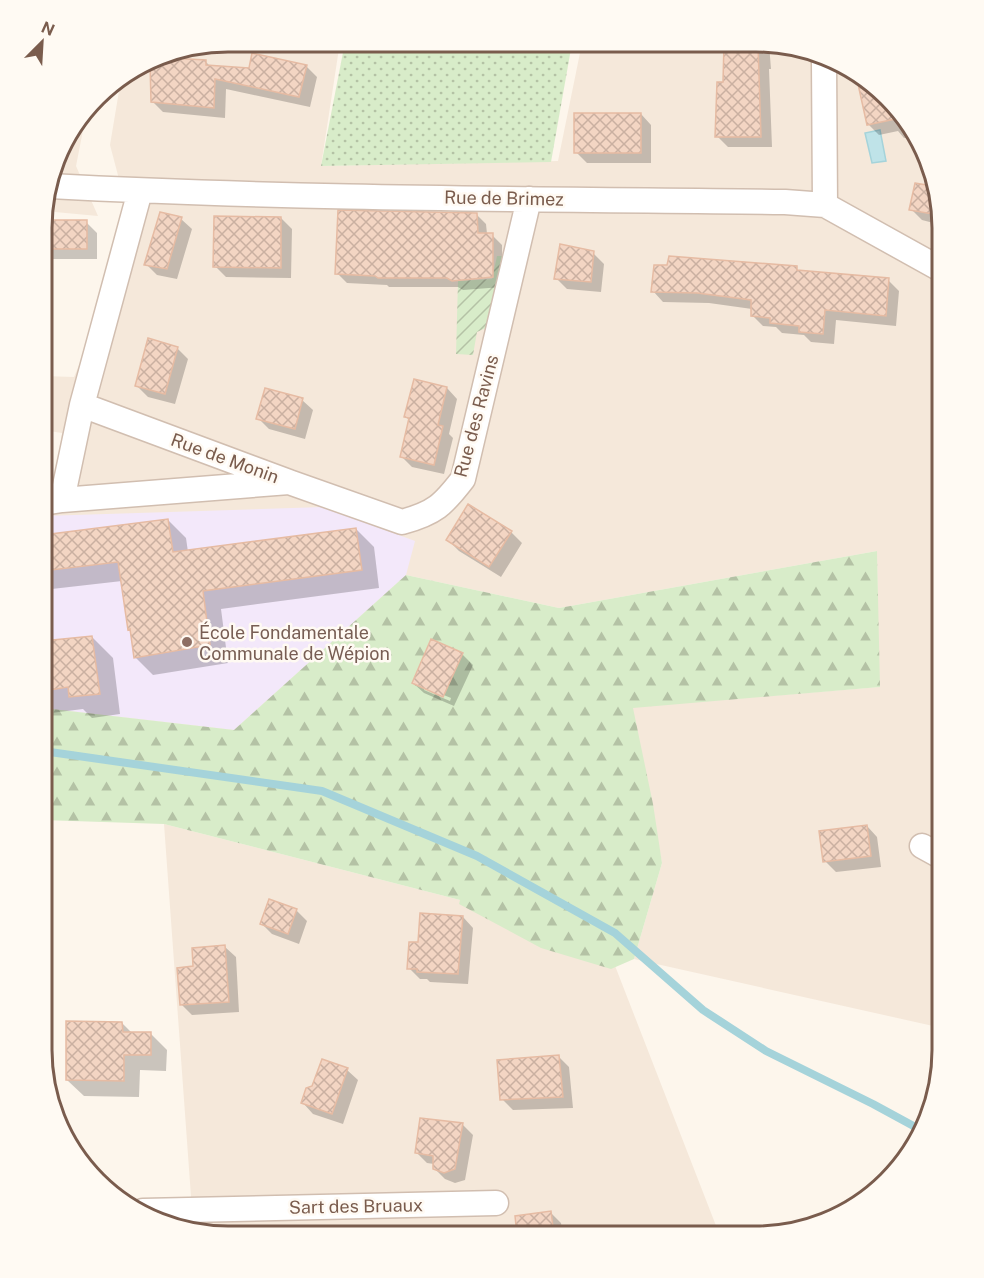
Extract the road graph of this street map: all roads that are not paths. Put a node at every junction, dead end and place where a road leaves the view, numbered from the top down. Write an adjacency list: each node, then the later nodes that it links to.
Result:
1 (824, 66): 5 (street)
2 (58, 186): 3 (street, Rue de Brimez)
3 (140, 191): 4 (street, Rue de Brimez); 7 (street, Rue de Monin)
4 (529, 199): 5 (street, Rue de Brimez); 8 (street, Rue des Ravins)
5 (825, 205): 6 (street, Rue de Brimez)
6 (932, 264)
7 (82, 405): 8 (street, Rue de Monin); 9 (street, Rue de Monin)
8 (289, 482): 9 (street, Rue de Monin)
9 (53, 502)
10 (496, 1203): 11 (street, Sart des Bruaux)
11 (158, 1211)

